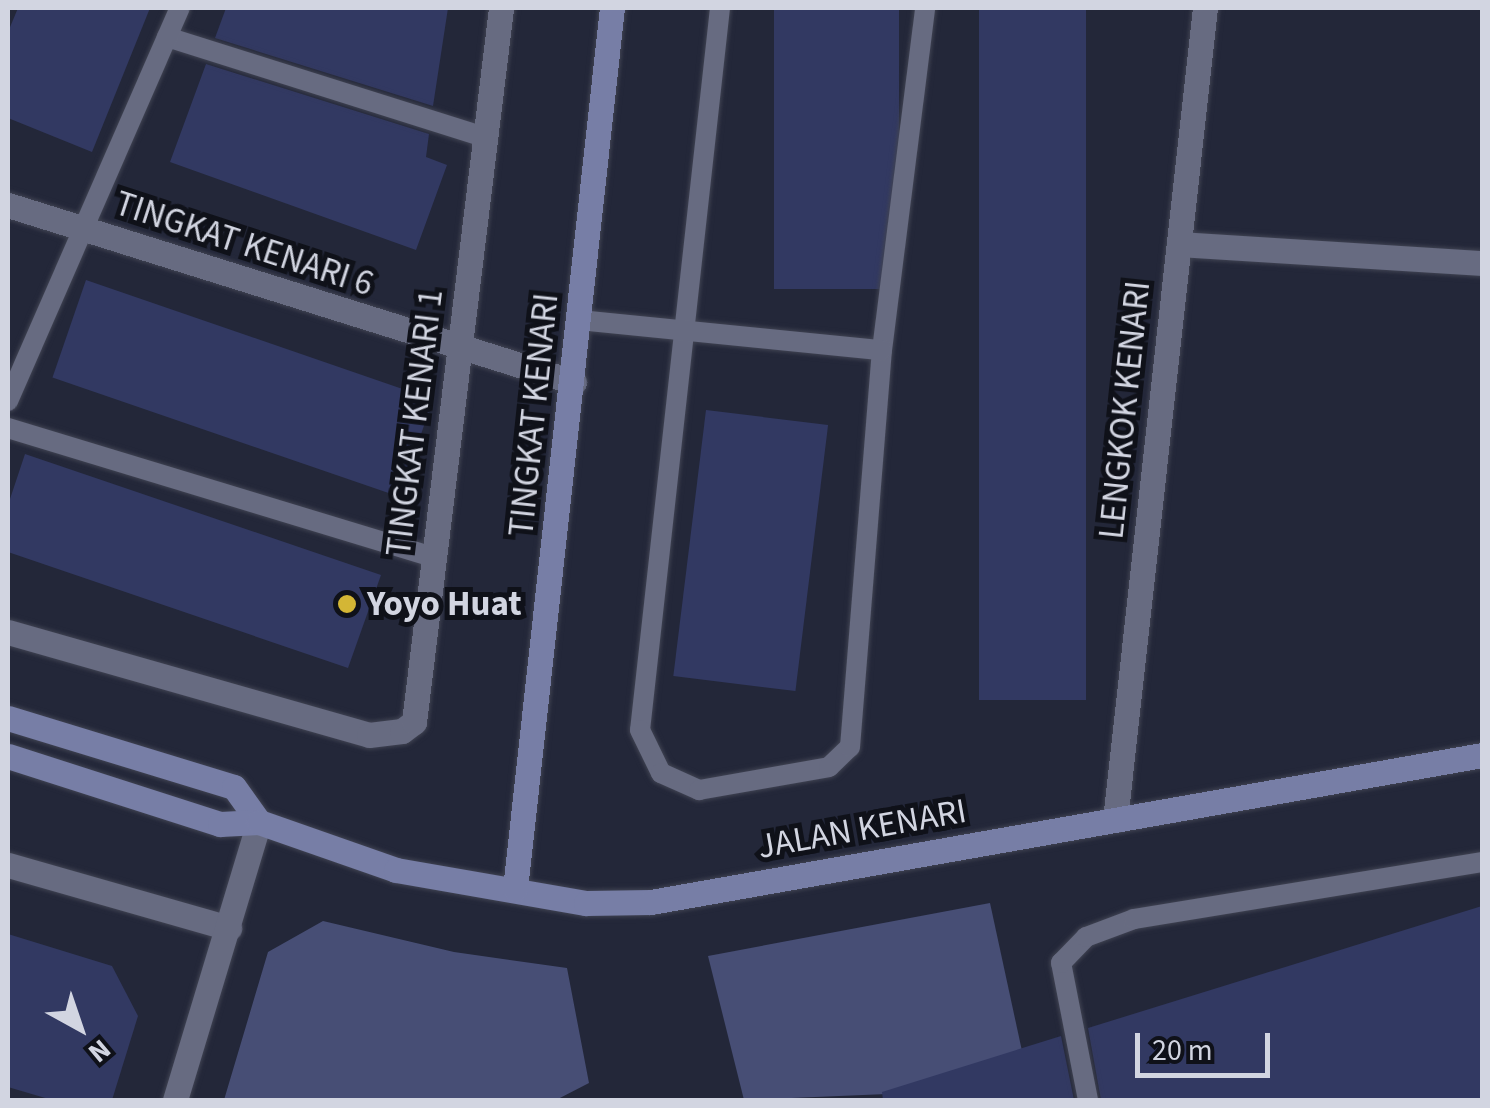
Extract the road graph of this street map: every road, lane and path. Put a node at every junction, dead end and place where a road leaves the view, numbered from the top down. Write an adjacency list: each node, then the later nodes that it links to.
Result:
1 (180, 8): 7 (lane)
2 (502, 8): 8 (street, TINGKAT KENARI 1)
3 (612, 8): 13 (street, TINGKAT KENARI)
4 (720, 8): 14 (lane)
5 (925, 8): 16 (lane)
6 (1205, 8): 11 (street, LENGKOK KENARI)
7 (167, 37): 8 (lane); 10 (lane)
8 (485, 137): 15 (street, TINGKAT KENARI 1)
9 (8, 205): 10 (street, TINGKAT KENARI 6)
10 (82, 229): 15 (street, TINGKAT KENARI 6); 18 (lane)
11 (1179, 244): 12 (street); 25 (street, LENGKOK KENARI)
12 (1482, 264)
13 (580, 320): 14 (lane); 17 (street, TINGKAT KENARI)
14 (682, 331): 16 (lane); 16 (lane)
15 (462, 350): 17 (street, TINGKAT KENARI 6); 20 (street, TINGKAT KENARI 1)
16 (882, 350)
17 (574, 382): 29 (street, TINGKAT KENARI)
18 (8, 401)
19 (8, 428): 20 (lane)
20 (432, 557): 21 (street, TINGKAT KENARI 1)
21 (8, 632)
22 (8, 718): 26 (street)
23 (8, 756): 26 (street, JALAN KENARI)
24 (1482, 756): 25 (street, JALAN KENARI)
25 (1115, 820): 29 (street, JALAN KENARI)
26 (259, 822): 29 (street, JALAN KENARI); 30 (street)
27 (1482, 862): 32 (lane)
28 (8, 865): 30 (street)
29 (515, 889)
30 (229, 928): 31 (street)
31 (175, 1100)
32 (1088, 1100)

